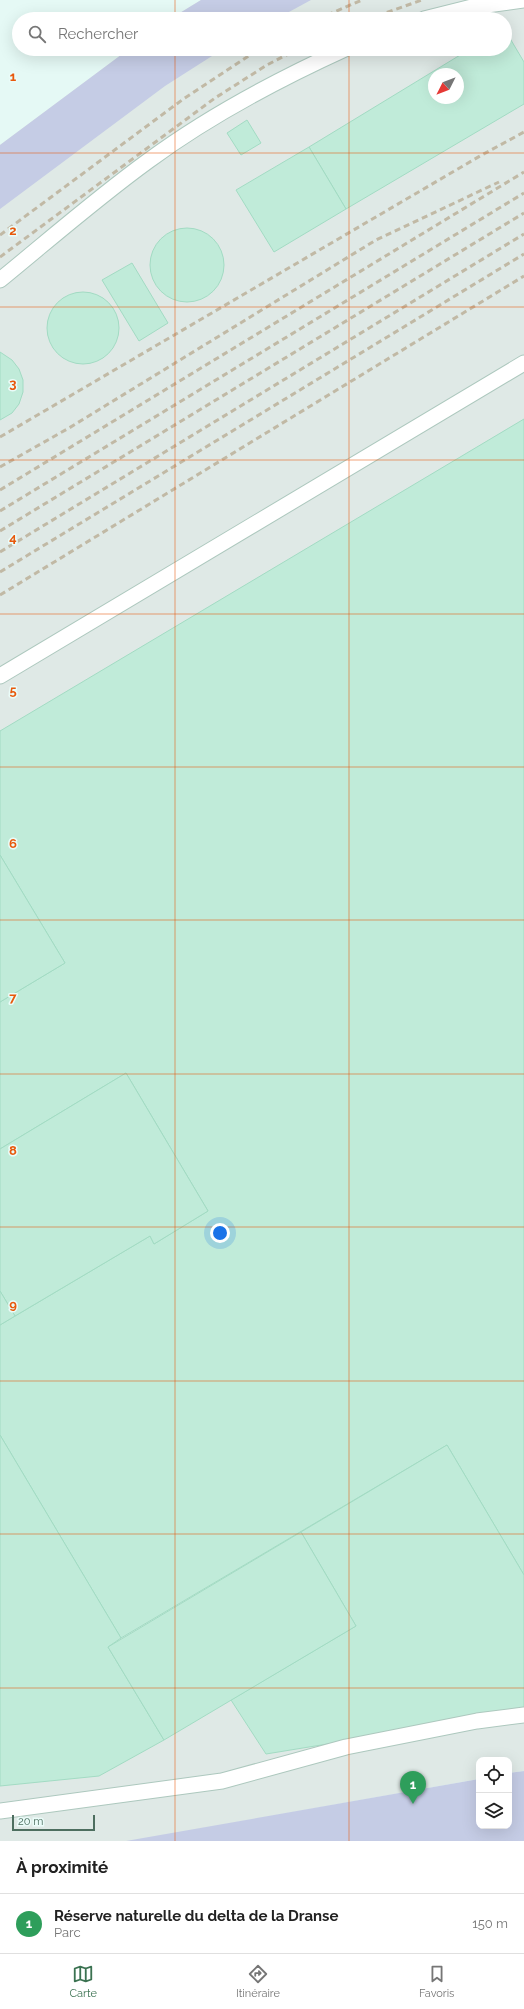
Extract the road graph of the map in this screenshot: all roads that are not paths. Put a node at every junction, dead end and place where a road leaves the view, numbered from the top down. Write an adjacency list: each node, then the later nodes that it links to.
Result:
1 (524, 0): 2 (lane)
2 (452, 12)
3 (331, 56): 4 (lane)
4 (0, 280)
5 (524, 363): 6 (lane)
6 (0, 676)
7 (524, 1715): 8 (lane)
8 (0, 1811)

